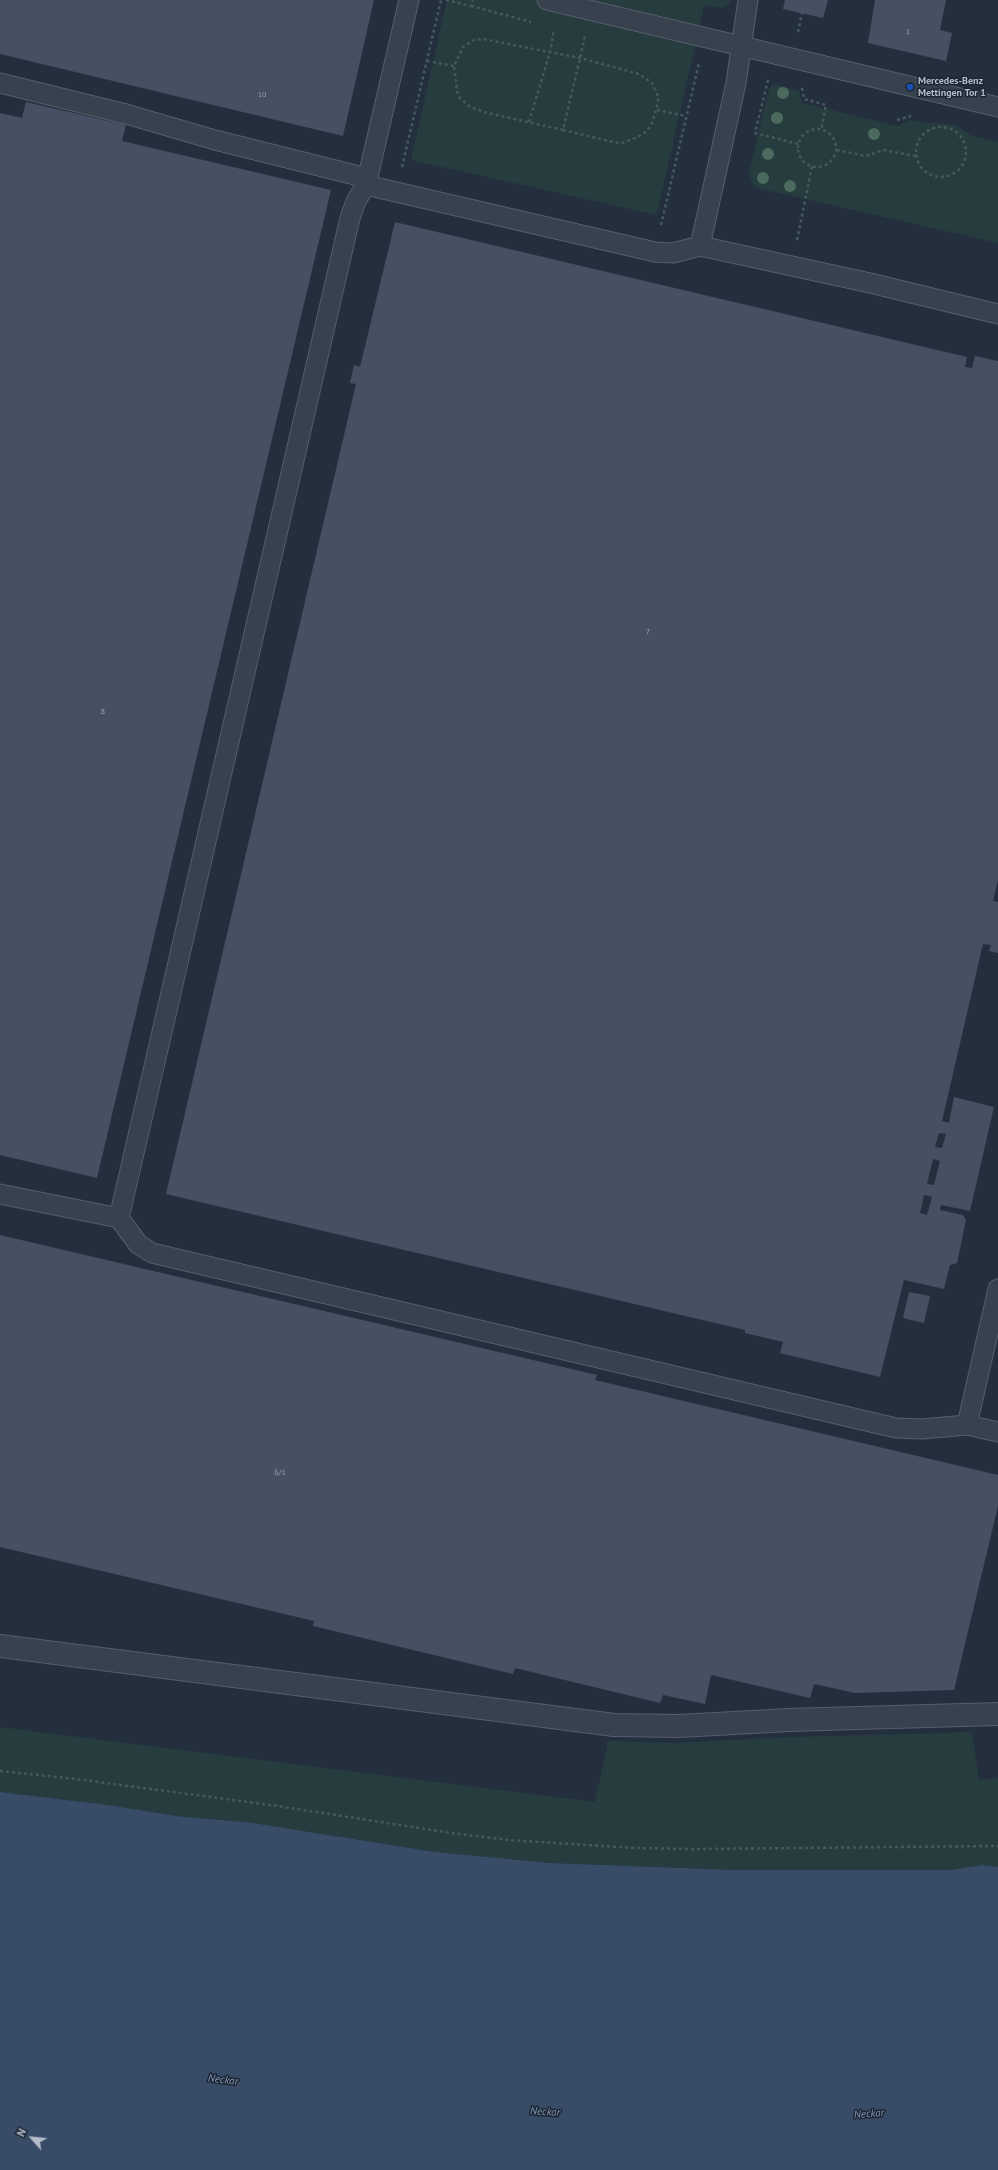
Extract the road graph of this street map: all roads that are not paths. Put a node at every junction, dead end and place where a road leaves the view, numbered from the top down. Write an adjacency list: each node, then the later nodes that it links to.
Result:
1 (409, 0): 7 (lane)
2 (547, 0): 4 (lane)
3 (748, 0): 4 (lane)
4 (742, 45): 6 (lane); 8 (lane)
5 (0, 83): 7 (lane)
6 (998, 107)
7 (367, 181): 8 (lane); 11 (lane)
8 (700, 246): 9 (lane)
9 (998, 314)
10 (0, 1194): 11 (lane)
11 (119, 1218): 13 (lane)
12 (998, 1289): 13 (lane)
13 (967, 1425): 14 (lane)
14 (998, 1432)
15 (0, 1646): 16 (street)
16 (998, 1714)

